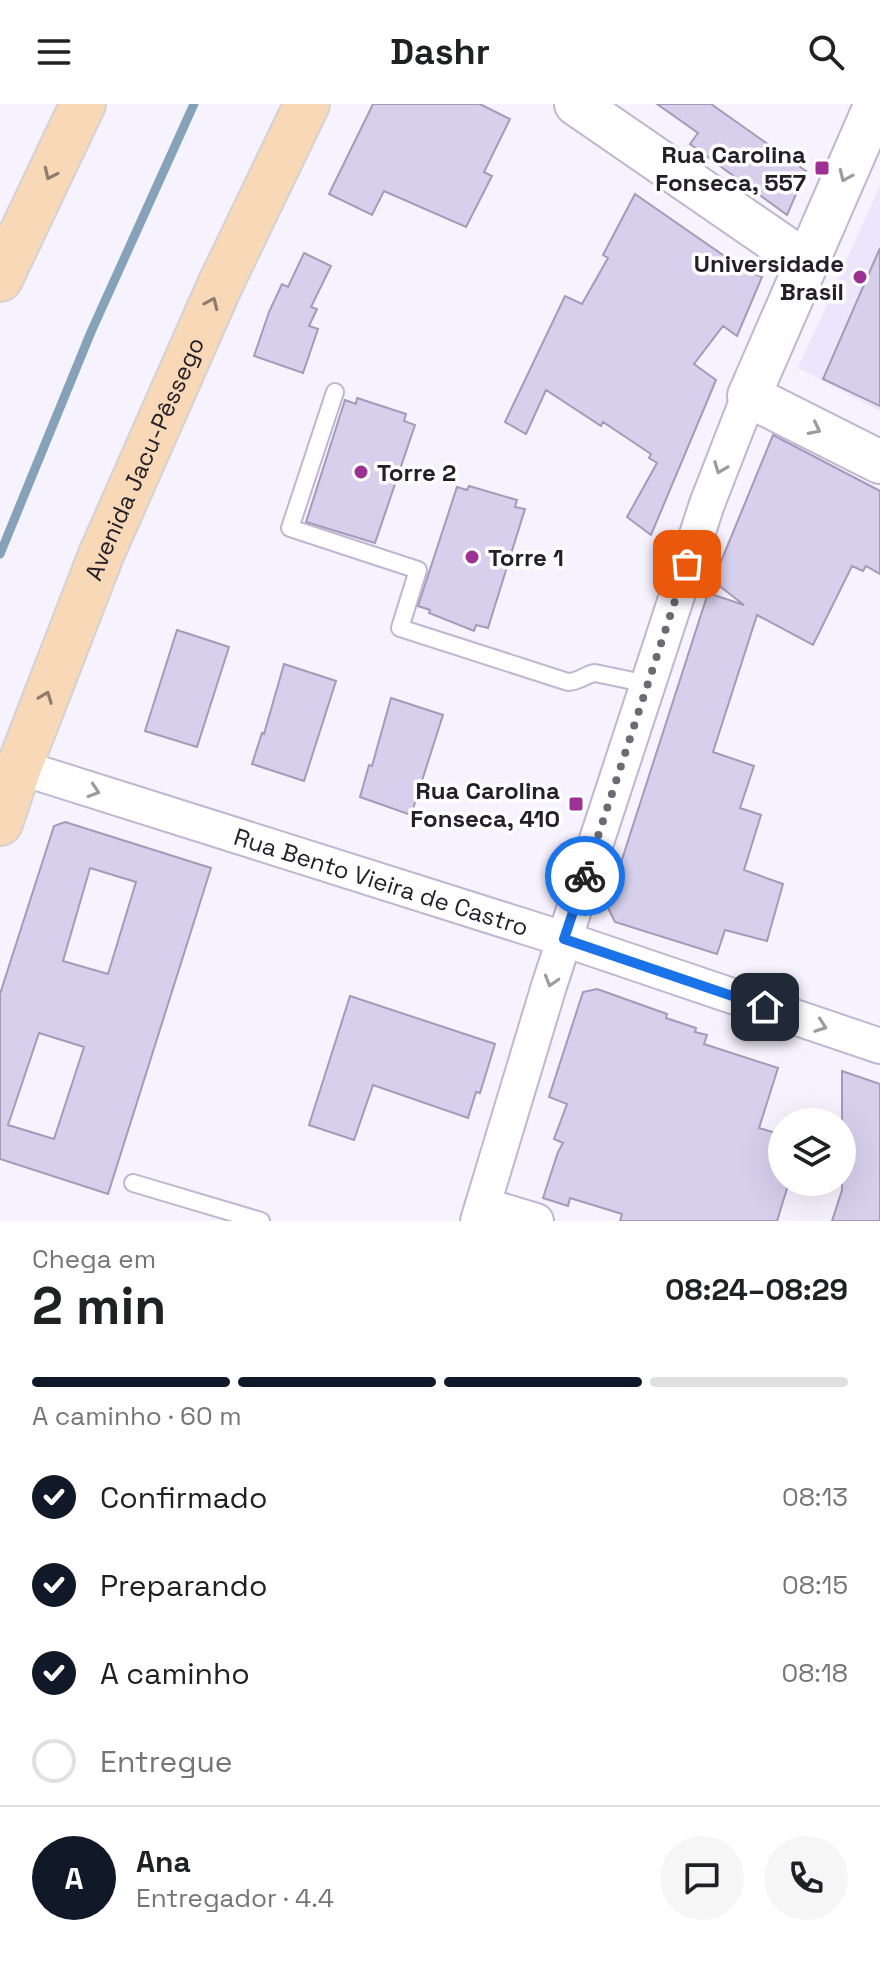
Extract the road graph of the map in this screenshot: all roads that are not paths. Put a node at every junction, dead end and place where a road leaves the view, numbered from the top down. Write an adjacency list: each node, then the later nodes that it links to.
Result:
1 (83, 104): 6 (highway, one-way to 6)
2 (307, 104): 11 (highway, Avenida Jacu-Pêssego, one-way to 2)
3 (576, 104): 5 (street)
4 (876, 104): 5 (street, one-way to 5)
5 (807, 263): 8 (street)
6 (0, 279)
7 (335, 392): 10 (lane)
8 (749, 396): 9 (street, one-way to 9); 10 (street, one-way to 10)
9 (880, 462)
10 (648, 684): 13 (street)
11 (19, 767): 12 (highway, Avenida Jacu-Pêssego); 13 (street, Rua Bento Vieira de Castro, one-way to 13)
12 (0, 823)
13 (564, 939): 14 (street, Rua Bento Vieira de Castro, one-way to 14); 16 (street, one-way to 16)
14 (880, 1046)
15 (133, 1183): 17 (lane)
16 (480, 1213): 18 (street)
17 (261, 1221)
18 (536, 1221)

